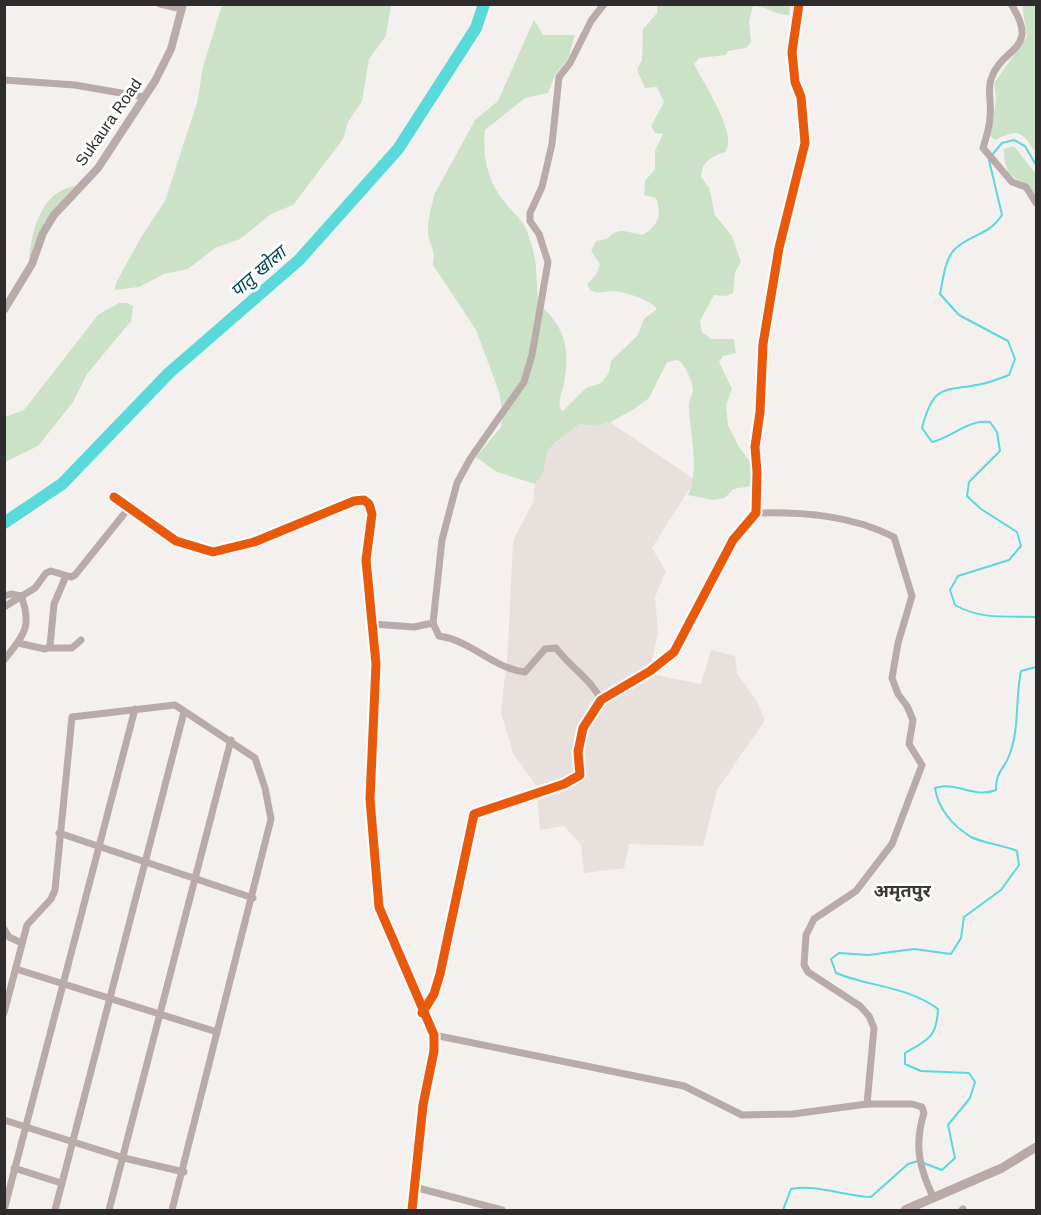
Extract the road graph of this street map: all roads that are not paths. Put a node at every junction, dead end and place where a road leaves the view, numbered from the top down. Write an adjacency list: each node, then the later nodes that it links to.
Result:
1 (160, 4): 5 (street)
2 (604, 4): 17 (street)
3 (799, 4): 12 (street)
4 (1011, 4): 8 (street)
5 (182, 7): 7 (street, Sukaura Road)
6 (4, 80): 7 (street)
7 (144, 97): 9 (street, Sukaura Road)
8 (1036, 202)
9 (4, 310)
10 (114, 497): 11 (street)
11 (128, 509): 13 (street); 18 (street)
12 (756, 513): 23 (street); 43 (street)
13 (66, 576): 15 (street); 21 (street)
14 (4, 596): 15 (street)
15 (21, 596): 16 (street); 20 (street)
16 (4, 607)
17 (433, 623): 18 (street); 23 (street)
18 (373, 624): 39 (street)
19 (81, 640): 21 (street)
20 (18, 643): 21 (street); 22 (street)
21 (48, 648)
22 (4, 660)
23 (601, 700): 39 (street)
24 (135, 709): 25 (street); 27 (street); 28 (street)
25 (184, 711): 26 (street); 29 (street)
26 (231, 740): 30 (street); 31 (street)
27 (59, 833): 28 (street); 34 (street)
28 (98, 847): 29 (street); 36 (street)
29 (145, 862): 30 (street); 37 (street)
30 (195, 880): 31 (street); 40 (street)
31 (253, 898): 41 (street)
32 (4, 928): 33 (street)
33 (7, 937): 34 (street)
34 (22, 943): 35 (street)
35 (16, 969): 36 (street); 38 (street)
36 (62, 983): 37 (street); 45 (street)
37 (110, 1000): 40 (street); 46 (street)
38 (5, 1010)
39 (422, 1013): 42 (street)
40 (159, 1015): 41 (street); 48 (street)
41 (217, 1032): 50 (street)
42 (434, 1035): 43 (street); 52 (street)
43 (867, 1104): 53 (street)
44 (4, 1120): 45 (street)
45 (28, 1127): 46 (street); 49 (street)
46 (74, 1141): 48 (street); 51 (street)
47 (1036, 1148): 53 (main road)
48 (124, 1158): 50 (street); 56 (street)
49 (14, 1168): 51 (street); 54 (street)
50 (183, 1172): 57 (street)
51 (62, 1183): 55 (street)
52 (414, 1187): 58 (street); 59 (street)
53 (933, 1197): 60 (main road)
54 (4, 1210)
55 (55, 1210)
56 (109, 1210)
57 (172, 1210)
58 (412, 1210)
59 (502, 1210)
60 (905, 1210)

